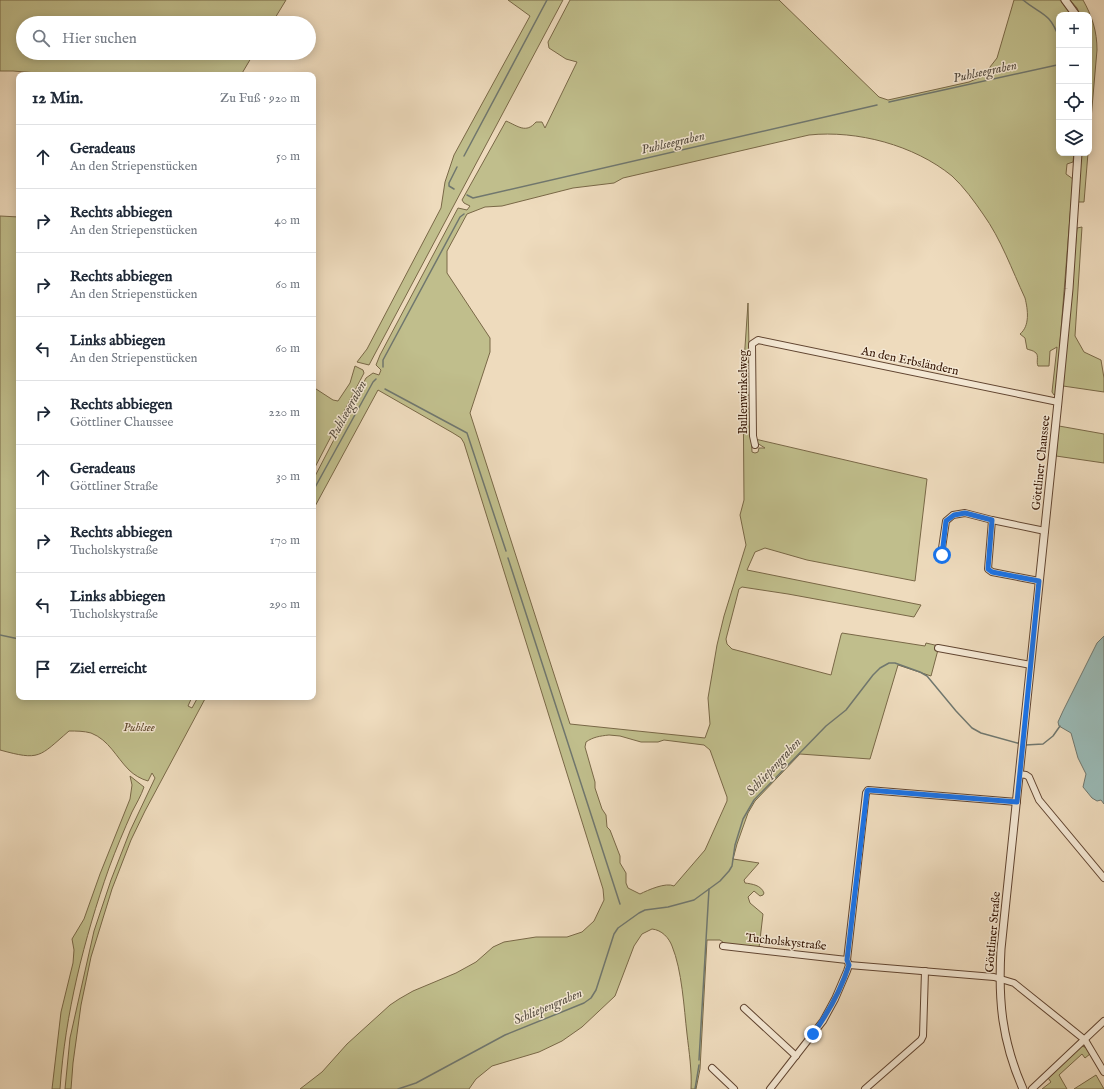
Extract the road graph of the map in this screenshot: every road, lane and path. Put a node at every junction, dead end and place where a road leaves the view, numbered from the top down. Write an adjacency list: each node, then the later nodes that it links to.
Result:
1 (1065, 0): 2 (street)
2 (1074, 12)
3 (1078, 156): 5 (street, Göttliner Chaussee)
4 (758, 340): 5 (street, An den Erbsländern); 6 (street, Bullenwinkelweg)
5 (1058, 402): 8 (street, Göttliner Chaussee)
6 (755, 445)
7 (992, 520): 8 (street); 9 (street); 10 (street)
8 (1045, 531): 10 (street, Göttliner Chaussee)
9 (942, 555)
10 (1039, 581): 12 (street, Göttliner Chaussee)
11 (938, 648): 12 (street)
12 (1031, 665): 13 (street, Göttliner Chaussee)
13 (1019, 774): 14 (street, Göttliner Straße); 15 (street)
14 (1017, 802): 17 (street); 19 (street, Göttliner Straße)
15 (1104, 878)
16 (723, 946): 17 (street, Tucholskystraße)
17 (848, 963): 18 (street, Tucholskystraße); 23 (street)
18 (925, 971): 19 (street, Tucholskystraße); 28 (street)
19 (1000, 978): 22 (street, Tucholskystraße); 29 (street, Göttliner Straße)
20 (744, 1008): 23 (street)
21 (1104, 1021): 22 (street)
22 (1085, 1040): 25 (street); 30 (street)
23 (796, 1056): 27 (street)
24 (712, 1068): 26 (street)
25 (1104, 1072)
26 (734, 1089)
27 (770, 1089)
28 (865, 1089)
29 (1024, 1089)
30 (1032, 1089)

